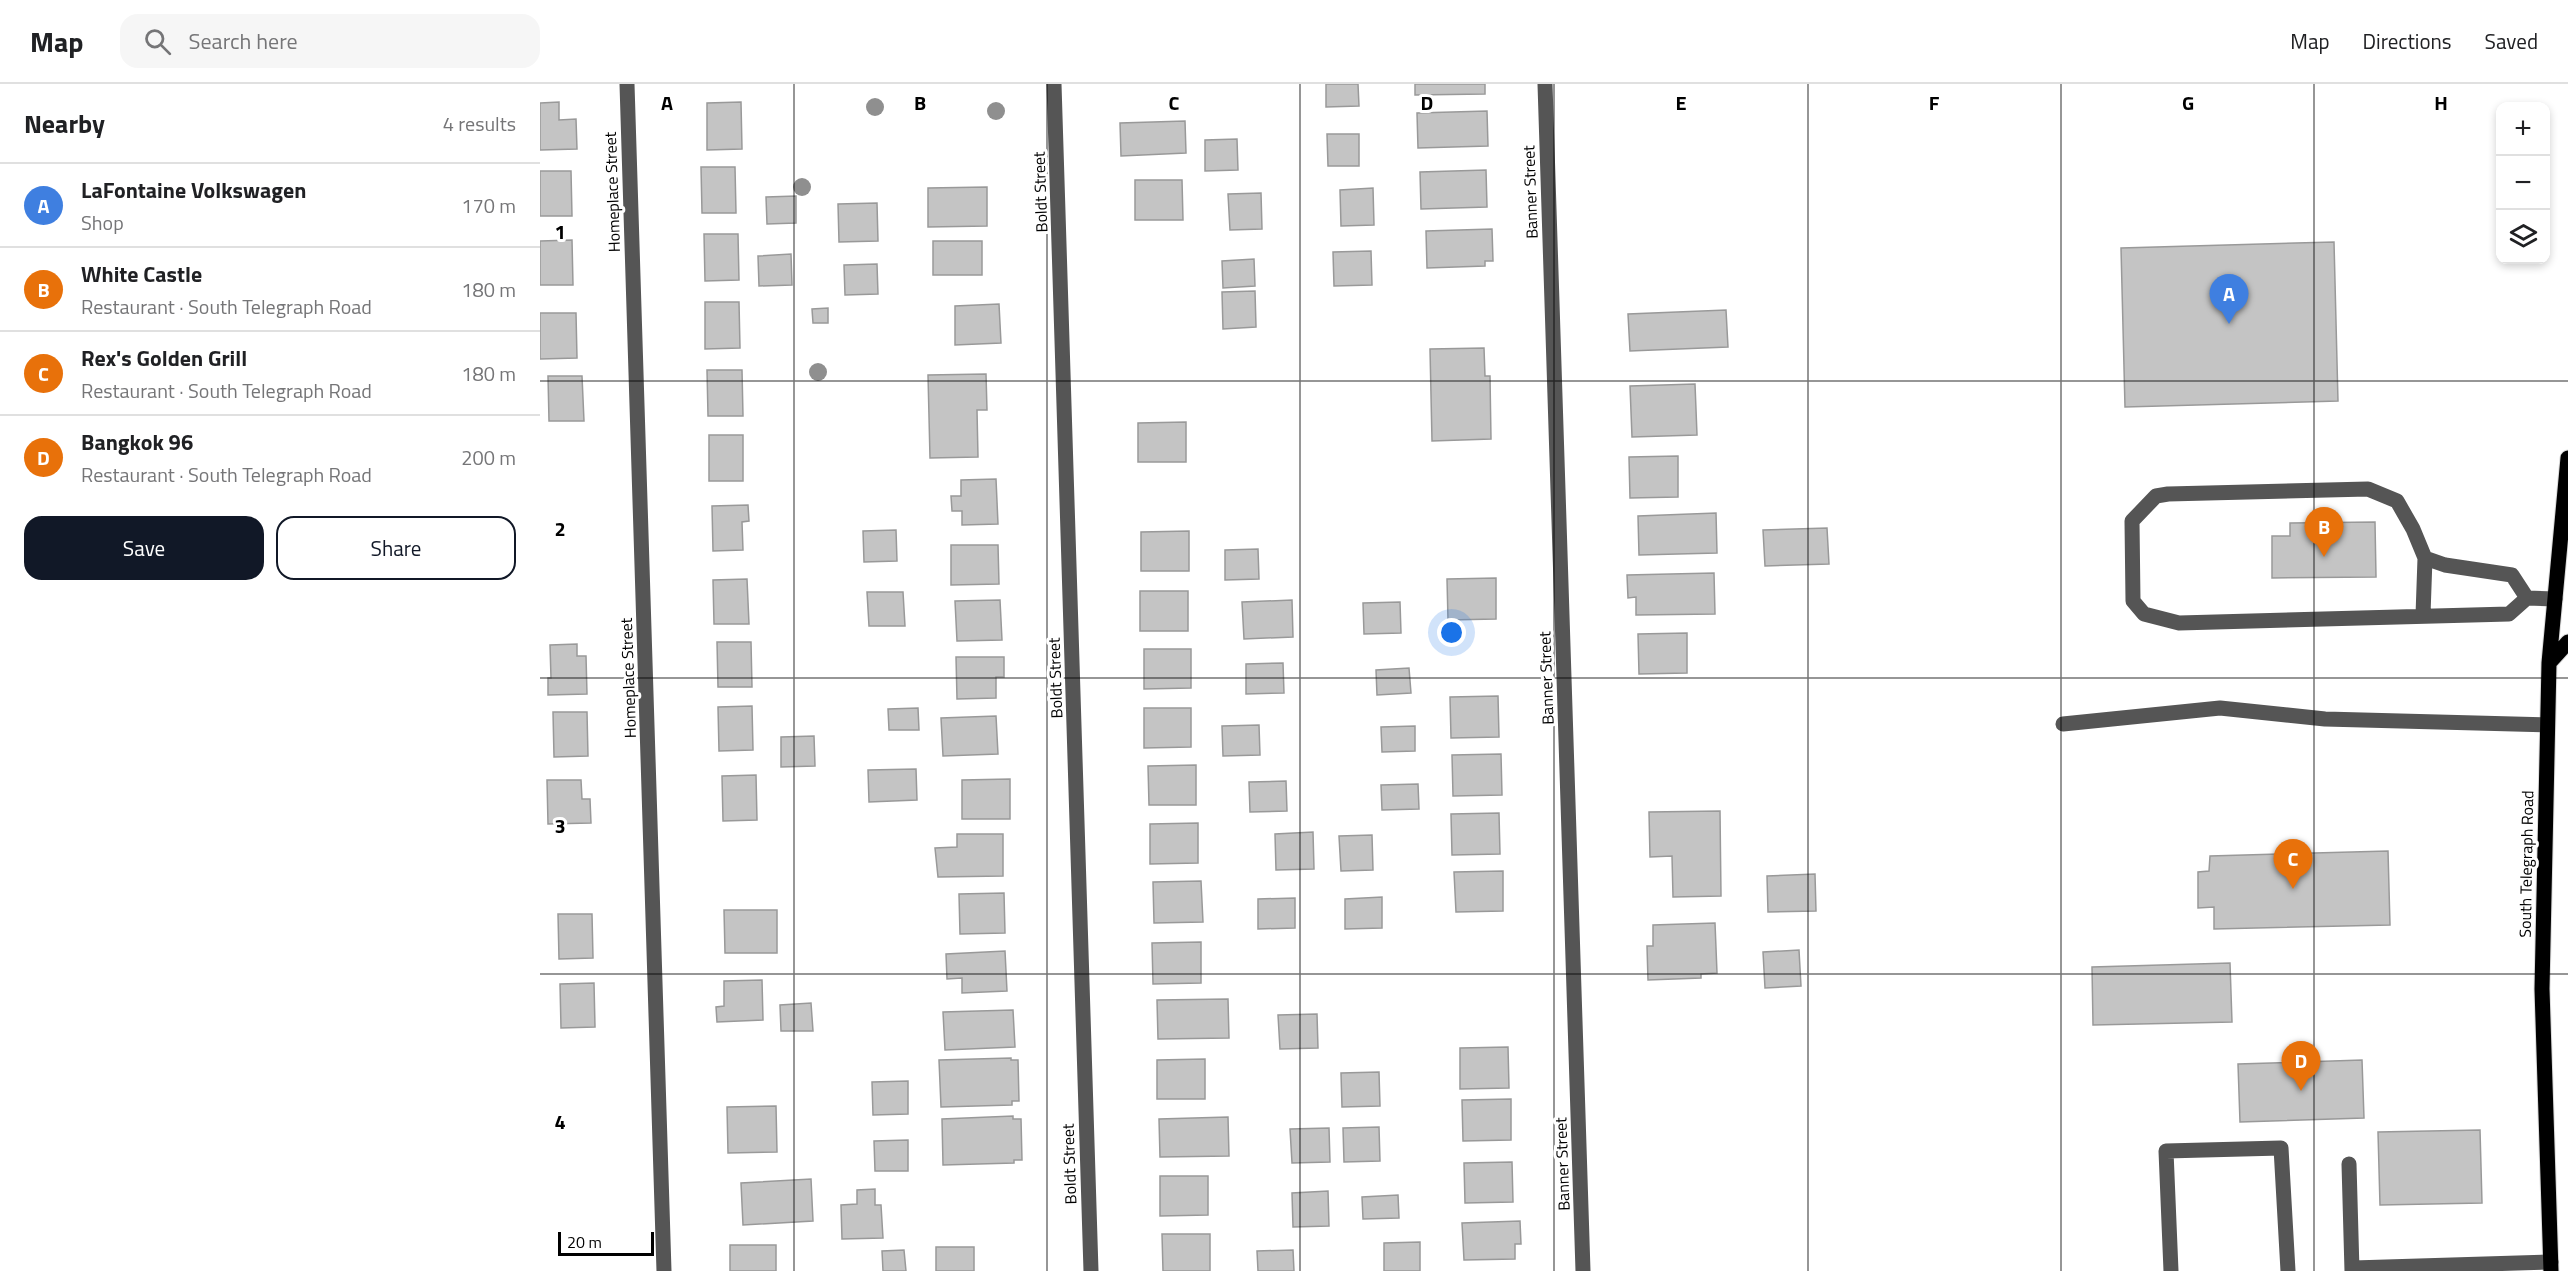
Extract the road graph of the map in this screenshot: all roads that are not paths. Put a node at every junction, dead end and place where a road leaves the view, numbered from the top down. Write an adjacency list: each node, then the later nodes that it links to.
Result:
1 (627, 84): 16 (street, Homeplace Street)
2 (1054, 84): 17 (street, Boldt Street)
3 (1545, 84): 18 (street, Banner Street)
4 (2568, 458): 7 (main road, South Telegraph Road)
5 (2425, 558): 6 (street); 8 (street); 8 (street)
6 (2527, 598): 7 (street); 8 (street)
7 (2555, 599): 10 (main road, South Telegraph Road)
8 (2423, 615)
9 (2568, 642): 10 (main road)
10 (2549, 663): 12 (main road, South Telegraph Road)
11 (2063, 724): 12 (street)
12 (2547, 725): 14 (main road, South Telegraph Road)
13 (2349, 1164): 15 (street)
14 (2551, 1267): 15 (street)
15 (2353, 1270)
16 (664, 1271)
17 (1091, 1271)
18 (1583, 1271)
19 (2171, 1271): 20 (street)
20 (2288, 1271)

